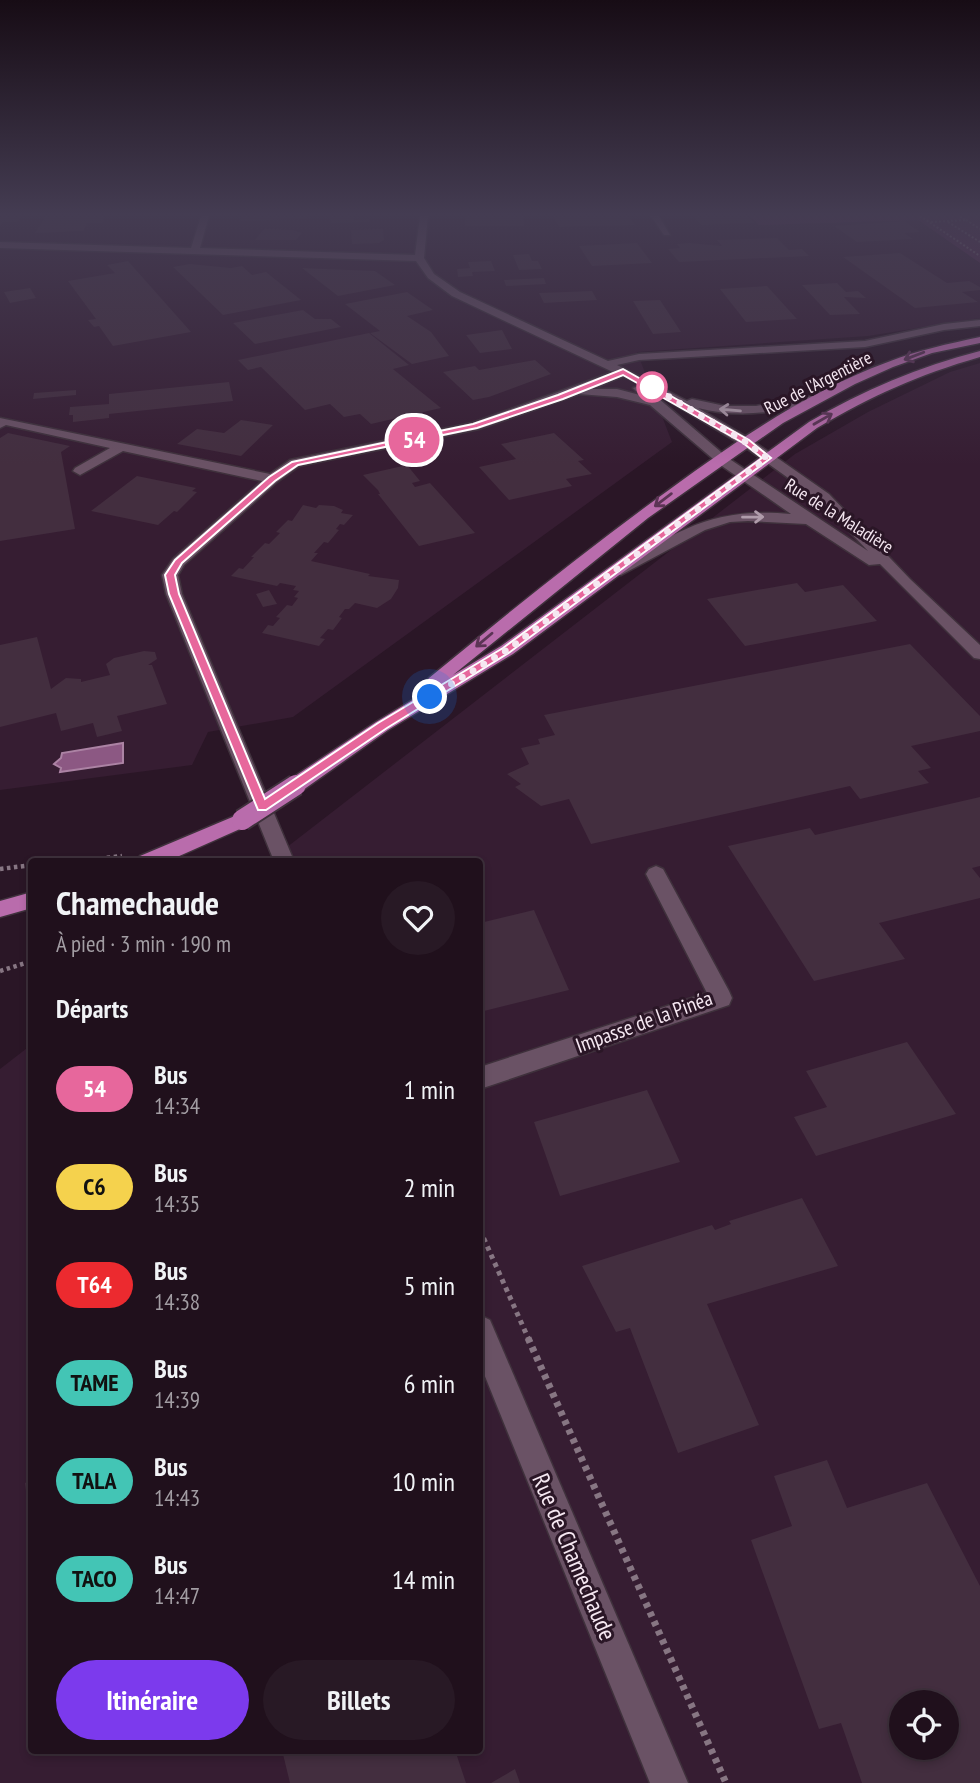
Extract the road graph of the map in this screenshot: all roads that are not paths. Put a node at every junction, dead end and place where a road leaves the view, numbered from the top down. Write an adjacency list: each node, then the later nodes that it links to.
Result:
1 (465, 299): 5 (street)
2 (980, 323): 5 (street)
3 (980, 340): 9 (main road, Rue de l'Argentière, one-way to 9)
4 (980, 354): 14 (main road, Rue de l'Argentière, one-way to 4)
5 (607, 364): 6 (street)
6 (623, 372): 7 (street); 8 (street); 10 (street, Rue de la Maladière)
7 (574, 392): 10 (street); 18 (street)
8 (668, 395): 9 (street, one-way to 8); 12 (street, Rue de la Maladière)
9 (820, 397): 12 (main road, Rue de l'Argentière)
10 (653, 402): 15 (street, Rue de la Maladière)
11 (0, 424): 13 (street)
12 (746, 442): 14 (street, Rue de la Maladière); 15 (main road, Rue de l'Argentière)
13 (121, 447): 16 (street); 18 (street)
14 (767, 458): 17 (main road, Rue de l'Argentière); 20 (street, Rue de la Maladière)
15 (718, 459): 17 (street, Rue de la Maladière); 24 (main road, Rue de l'Argentière, one-way to 24)
16 (80, 471)
17 (742, 477): 19 (street, Rue de la Maladière); 21 (main road, Rue de l'Argentière)
18 (272, 479): 26 (street)
19 (808, 520): 20 (street); 21 (street, one-way to 19); 22 (street, Rue de la Maladière)
20 (846, 522): 22 (street, Rue de la Maladière)
21 (602, 580): 24 (main road, Rue de l'Argentière)
22 (905, 582): 23 (street, Rue de la Maladière)
23 (980, 654)
24 (383, 726): 25 (main road, bridge)
25 (155, 858)
26 (283, 858)
27 (656, 874): 30 (street, Impasse de la Pinéa)
28 (28, 901): 29 (main road)
29 (0, 909)
30 (483, 1077)
31 (483, 1337): 32 (street, Rue de Chamechaude)
32 (669, 1783)

